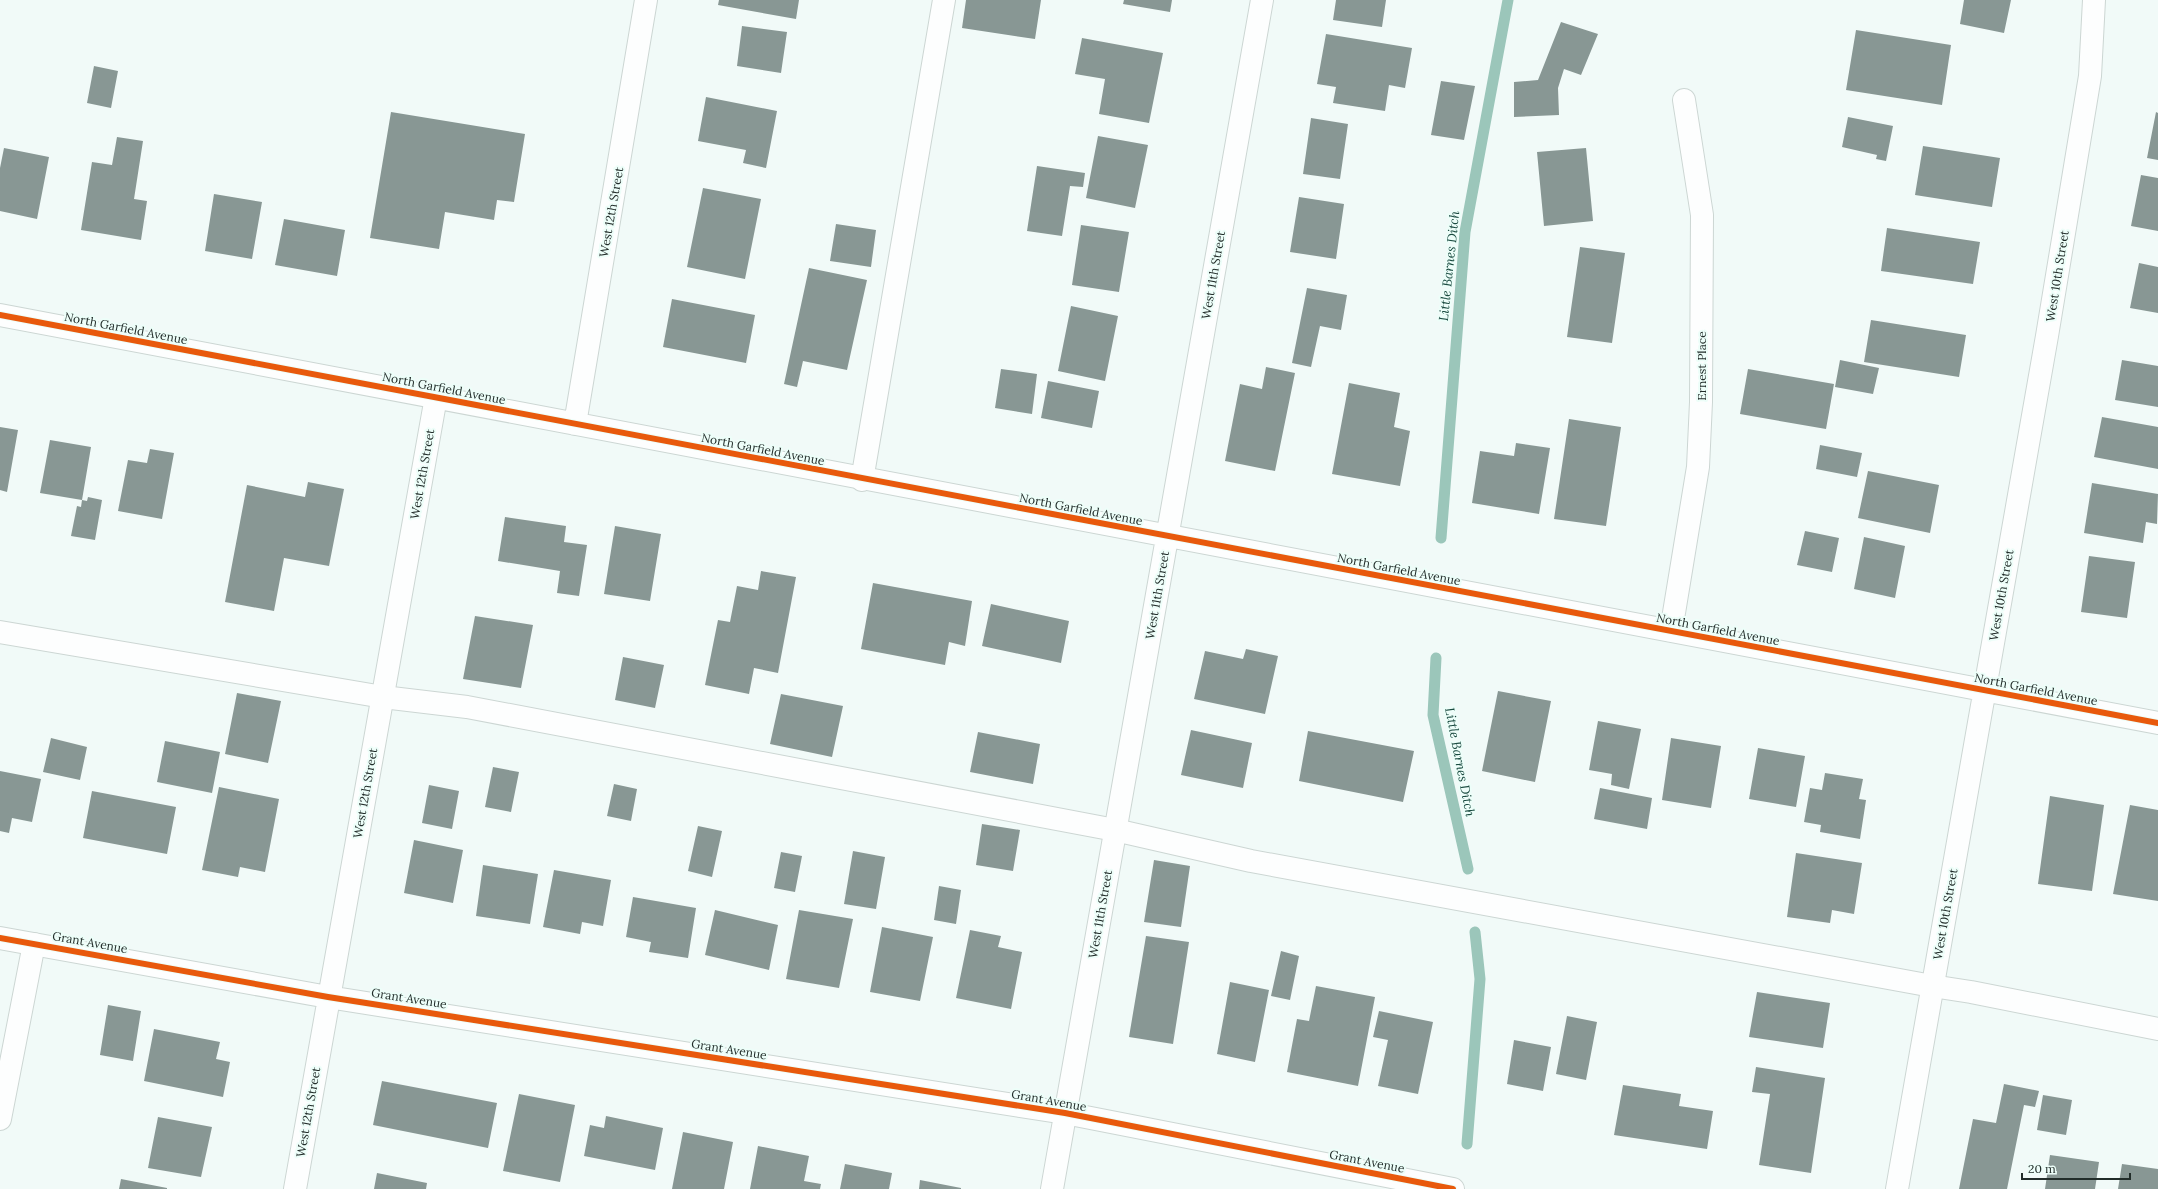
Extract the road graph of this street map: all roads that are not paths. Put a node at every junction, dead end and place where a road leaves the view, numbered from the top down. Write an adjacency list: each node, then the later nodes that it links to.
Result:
1 (646, 0): 8 (street, West 12th Street)
2 (944, 0): 9 (street)
3 (1262, 0): 10 (street, West 11th Street)
4 (2094, 0): 13 (street, West 10th Street)
5 (1684, 100): 11 (street, Ernest Place)
6 (0, 315): 7 (street, North Garfield Avenue)
7 (436, 397): 8 (street, North Garfield Avenue); 14 (street, West 12th Street)
8 (575, 424): 9 (street, North Garfield Avenue)
9 (862, 480): 10 (street, North Garfield Avenue)
10 (1167, 536): 11 (street, North Garfield Avenue); 16 (street, West 11th Street)
11 (1671, 631): 13 (street, North Garfield Avenue)
12 (0, 632): 14 (street)
13 (1984, 690): 15 (street, North Garfield Avenue); 19 (street, West 10th Street)
14 (383, 697): 16 (street); 20 (street, West 12th Street)
15 (2158, 723)
16 (1115, 830): 19 (street); 22 (street, West 11th Street)
17 (0, 938): 18 (street, Grant Avenue)
18 (34, 944): 20 (street, Grant Avenue); 23 (street)
19 (1932, 986): 21 (street); 27 (street, West 10th Street)
20 (328, 997): 22 (street, Grant Avenue); 24 (street, West 12th Street)
21 (2158, 1029)
22 (1065, 1113): 25 (street, West 11th Street); 26 (street, Grant Avenue)
23 (0, 1119)
24 (295, 1189)
25 (1052, 1189)
26 (1453, 1189)
27 (1897, 1189)

